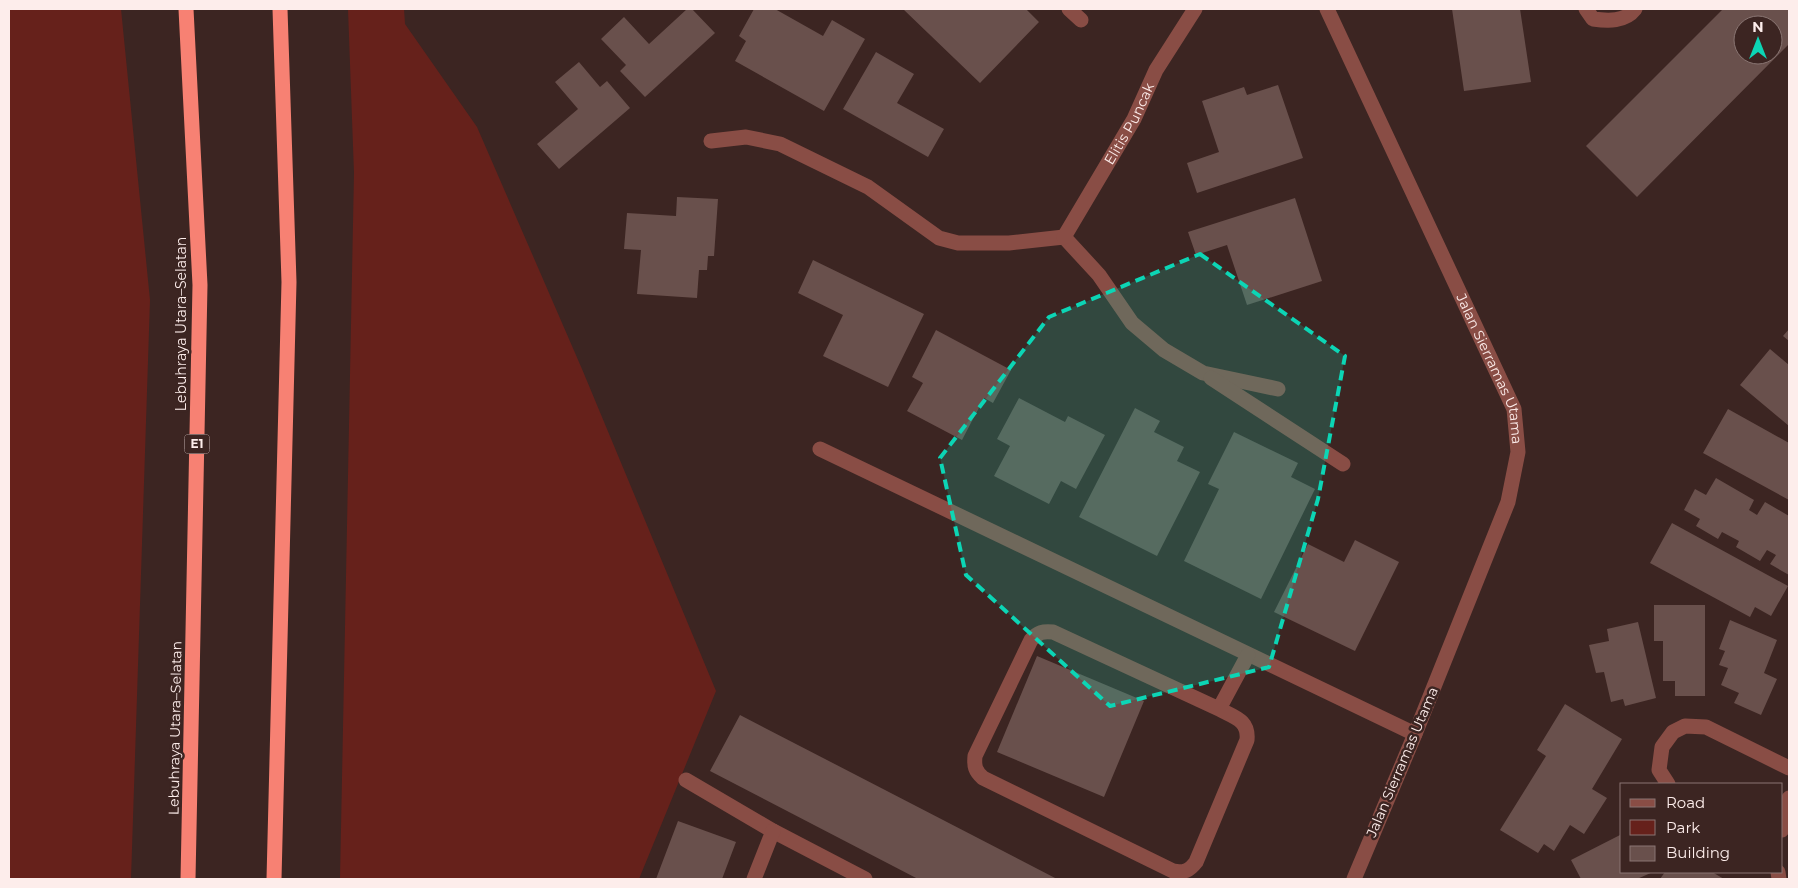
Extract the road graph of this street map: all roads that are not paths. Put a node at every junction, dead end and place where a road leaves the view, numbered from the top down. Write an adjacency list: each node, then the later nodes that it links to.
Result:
1 (186, 9): 24 (highway, Lebuhraya Utara–Selatan / E1)
2 (280, 9): 25 (highway)
3 (1069, 9): 8 (street)
4 (1195, 9): 10 (street, Elitis Puncak)
5 (1327, 9): 17 (street, Jalan Sierramas Utama)
6 (1586, 9): 7 (street)
7 (1635, 9)
8 (1080, 20)
9 (711, 141): 10 (street)
10 (1064, 237): 11 (street)
11 (1204, 373): 12 (street); 14 (street)
12 (1278, 389)
13 (820, 449): 15 (street)
14 (1343, 464)
15 (1248, 654): 16 (street); 17 (street)
16 (1219, 709): 16 (street)
17 (1415, 734): 28 (street, Jalan Sierramas Utama)
18 (1789, 768): 20 (street)
19 (686, 780): 23 (street)
20 (1667, 783)
21 (1789, 798): 22 (street)
22 (1783, 825)
23 (773, 831): 26 (street); 27 (street)
24 (188, 879)
25 (274, 879)
26 (754, 879)
27 (865, 879)
28 (1354, 879)

